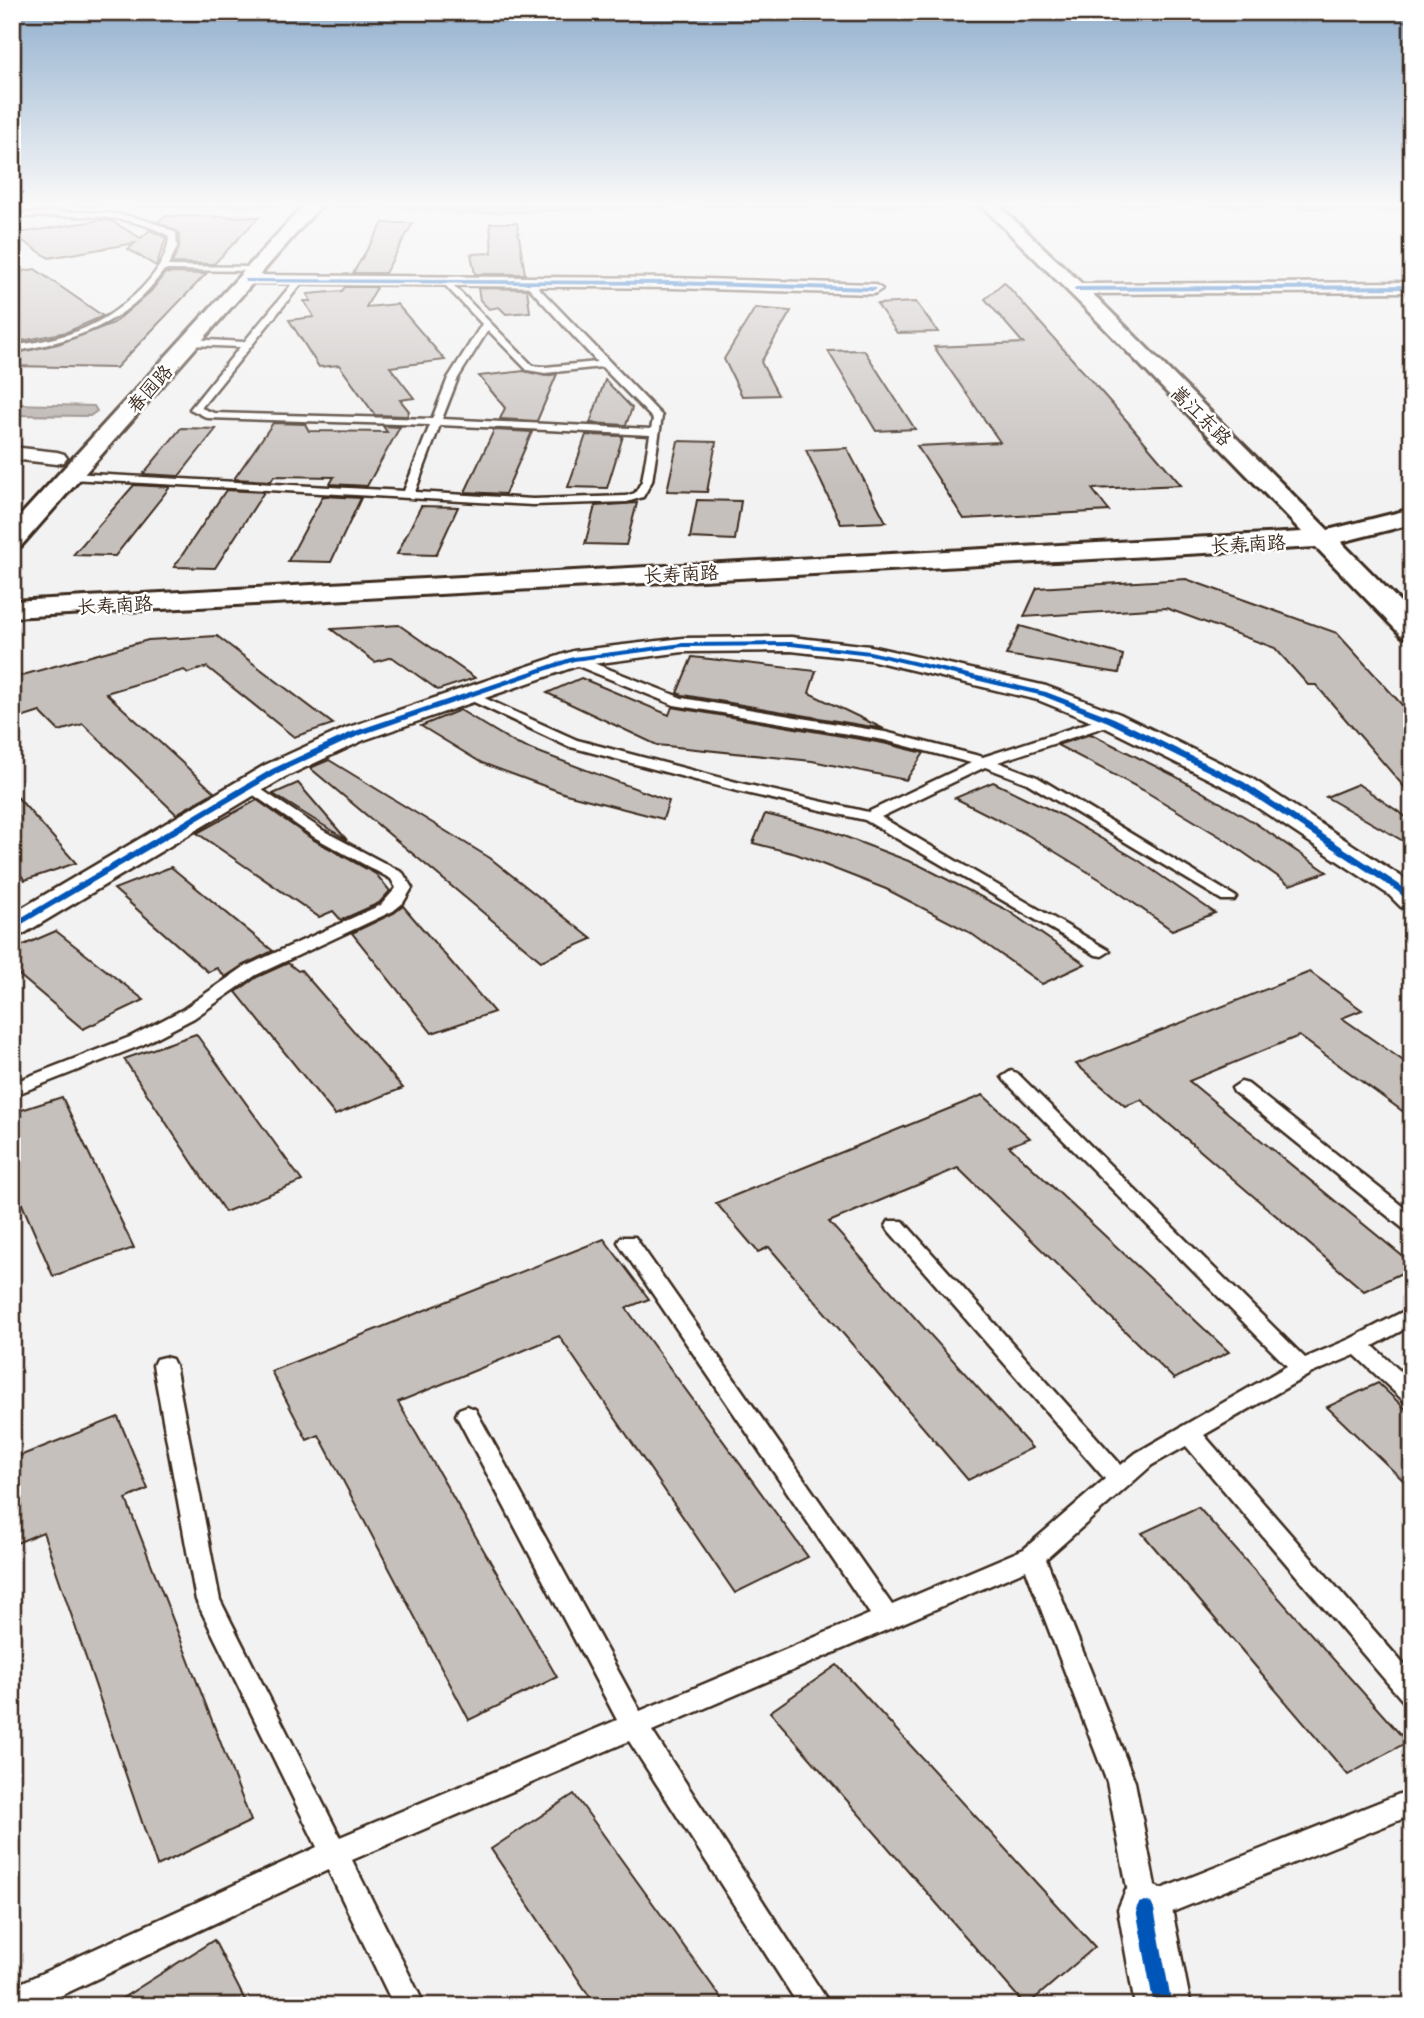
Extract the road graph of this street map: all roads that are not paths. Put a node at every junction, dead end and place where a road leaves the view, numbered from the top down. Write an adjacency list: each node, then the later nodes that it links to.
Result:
1 (131, 298): 12 (lane)
2 (218, 298): 14 (main road, 春园路)
3 (225, 298): 10 (main road, 春园路)
4 (285, 298): 11 (lane)
5 (462, 298): 9 (lane)
6 (543, 298): 13 (lane)
7 (1095, 298): 25 (main road, 嵩江东路)
8 (1096, 298): 20 (main road, 嵩江东路)
9 (487, 324): 13 (lane); 15 (lane)
10 (190, 342): 11 (lane); 21 (main road, 春园路)
11 (247, 345): 15 (lane)
12 (12, 349)
13 (604, 364): 16 (lane)
14 (112, 398)
15 (436, 422): 16 (lane); 23 (lane)
16 (655, 432): 23 (lane)
17 (75, 438): 19 (main road)
18 (12, 453): 19 (street)
19 (57, 458): 22 (main road)
20 (1280, 465)
21 (71, 476): 23 (lane); 27 (main road, 春园路)
22 (39, 478)
23 (408, 495)
24 (1412, 516): 26 (main road, 长寿南路)
25 (1321, 526): 26 (main road, 长寿南路); 29 (main road, 长寿南路); 30 (main road, 长寿南路); 31 (main road, 嵩江东路)
26 (1350, 532): 28 (main road)
27 (12, 541)
28 (1384, 571)
29 (12, 598)
30 (12, 609)
31 (1412, 630)
32 (573, 659): 33 (street); 34 (street); 35 (lane)
33 (466, 695): 36 (street); 37 (lane)
34 (1111, 720): 35 (lane); 38 (street)
35 (984, 762): 37 (lane); 39 (lane)
36 (250, 786): 40 (street); 44 (lane)
37 (870, 817): 41 (lane)
38 (1408, 891)
39 (1228, 897)
40 (12, 927)
41 (1102, 951)
42 (1011, 1077): 51 (lane)
43 (1241, 1088): 45 (lane)
44 (12, 1090)
45 (1412, 1225)
46 (896, 1226): 55 (lane)
47 (628, 1242): 57 (lane)
48 (1412, 1315): 49 (lane)
49 (1358, 1345): 51 (lane); 52 (lane)
50 (164, 1365): 61 (lane)
51 (1302, 1368): 54 (lane)
52 (1412, 1395)
53 (467, 1415): 59 (lane)
54 (1189, 1433): 55 (lane); 58 (lane)
55 (1120, 1480): 56 (lane)
56 (1033, 1556): 57 (lane); 62 (lane)
57 (887, 1618): 59 (lane)
58 (1412, 1693)
59 (634, 1726): 61 (lane); 65 (lane)
60 (1412, 1802): 62 (lane)
61 (335, 1853): 63 (lane); 64 (lane)
62 (1145, 1909): 66 (street)
63 (12, 2003)
64 (410, 2006)
65 (816, 2006)
66 (1163, 2006)

